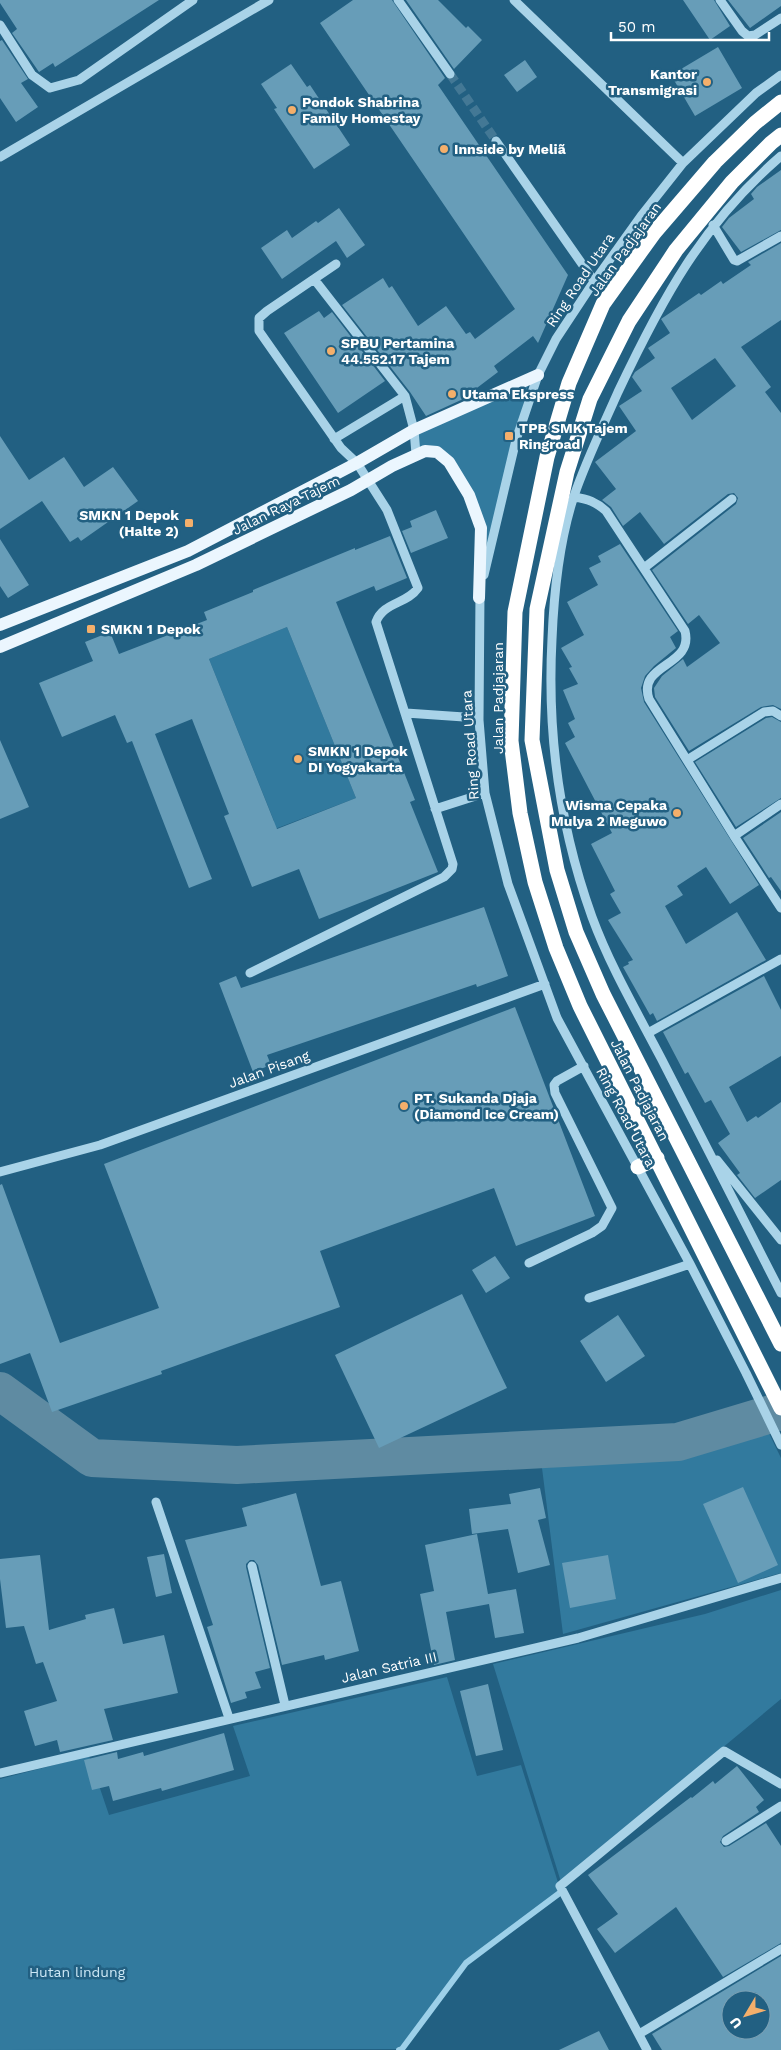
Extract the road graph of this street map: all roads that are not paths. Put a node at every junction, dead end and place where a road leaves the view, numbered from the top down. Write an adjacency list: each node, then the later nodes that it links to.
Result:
1 (193, 0): 7 (street)
2 (269, 0): 14 (street)
3 (398, 0): 8 (street)
4 (514, 0): 15 (street)
5 (720, 0): 6 (street)
6 (781, 18)
7 (0, 25)
8 (450, 74)
9 (781, 75): 15 (street, Ring Road Utara)
10 (781, 102): 49 (highway, Jalan Padjajaran)
11 (781, 135): 57 (highway, Jalan Padjajaran)
12 (496, 141): 20 (street)
13 (781, 156): 16 (street)
14 (0, 157)
15 (683, 163): 20 (street, Ring Road Utara)
16 (713, 225): 17 (street); 28 (street)
17 (781, 236)
18 (336, 264): 19 (street)
19 (314, 279): 22 (street); 24 (street)
20 (594, 281): 21 (street, Ring Road Utara)
21 (538, 375): 23 (main road, Jalan Raya Tajem); 31 (street, Ring Road Utara)
22 (405, 396): 23 (street); 24 (street)
23 (414, 430): 25 (street); 26 (main road, Jalan Raya Tajem)
24 (334, 439): 26 (street)
25 (416, 454): 27 (main road, Jalan Raya Tajem); 31 (main road, Jalan Raya Tajem)
26 (357, 463): 27 (street); 32 (main road, Jalan Raya Tajem)
27 (368, 480): 33 (main road, Jalan Raya Tajem); 34 (street)
28 (574, 497): 30 (street); 46 (street)
29 (732, 500): 30 (street)
30 (644, 568): 37 (street)
31 (479, 598): 36 (street, Ring Road Utara)
32 (0, 625)
33 (0, 647)
34 (406, 713): 36 (street); 40 (street)
35 (781, 716): 37 (street)
36 (479, 720): 38 (street, Ring Road Utara)
37 (687, 760): 41 (street)
38 (485, 793): 40 (street); 45 (street, Ring Road Utara)
39 (781, 804): 41 (street)
40 (435, 809): 44 (street)
41 (734, 836): 42 (street)
42 (781, 908)
43 (781, 959): 46 (street)
44 (250, 973)
45 (545, 984): 47 (street, Ring Road Utara); 51 (street, Jalan Pisang)
46 (648, 1033): 48 (street)
47 (584, 1066): 50 (street, Ring Road Utara); 53 (street)
48 (704, 1143): 52 (street); 55 (street)
49 (657, 1158): 50 (highway); 58 (highway, Jalan Padjajaran)
50 (638, 1167): 54 (street, Ring Road Utara)
51 (0, 1172)
52 (781, 1240)
53 (529, 1263)
54 (690, 1264): 56 (street); 58 (street, Ring Road Utara)
55 (781, 1294)
56 (589, 1298)
57 (781, 1344)
58 (754, 1370): 59 (highway, Jalan Padjajaran); 60 (street, Ring Road Utara)
59 (781, 1408)
60 (781, 1445)
61 (156, 1502): 65 (street)
62 (252, 1566): 64 (street)
63 (781, 1578): 64 (street, Jalan Satria III)
64 (285, 1705): 65 (street, Jalan Satria III)
65 (229, 1718): 66 (street, Jalan Satria III)
66 (0, 1773)
67 (781, 1784): 71 (street)
68 (781, 1806): 69 (street)
69 (726, 1841)
70 (781, 1949): 71 (street)
71 (639, 2034): 72 (street)
72 (647, 2050)

